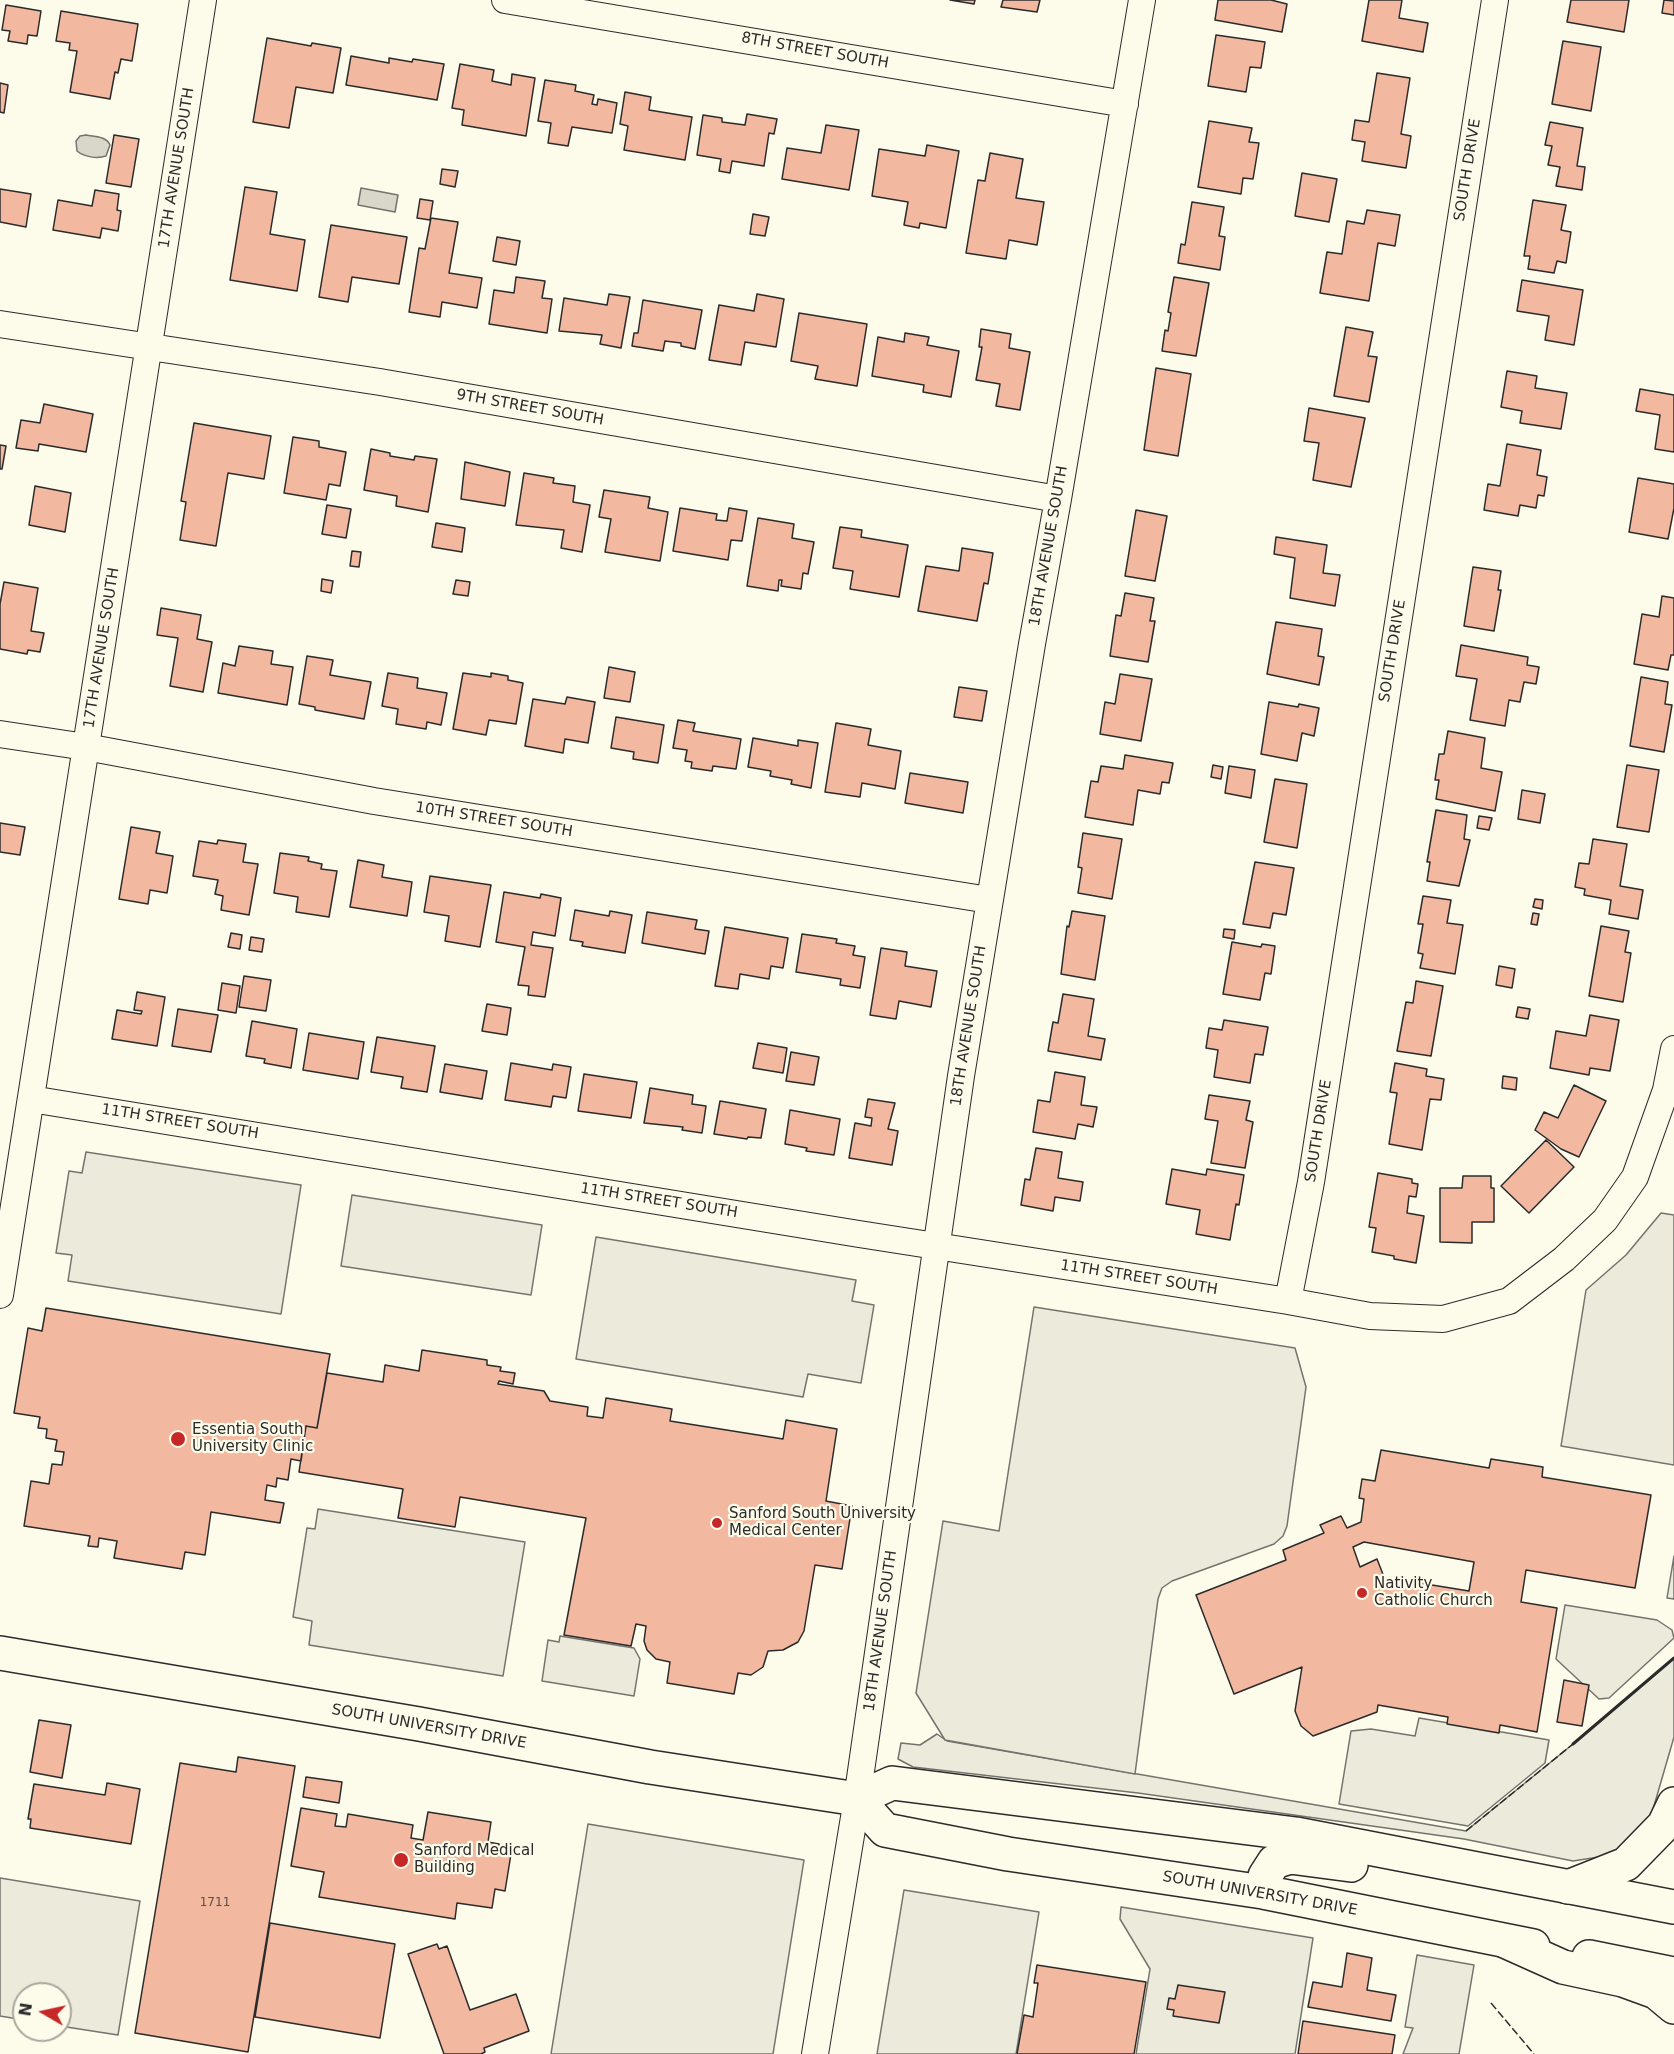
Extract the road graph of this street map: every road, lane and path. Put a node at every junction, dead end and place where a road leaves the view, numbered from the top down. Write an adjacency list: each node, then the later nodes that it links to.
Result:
1 (203, 0): 7 (street, 17TH AVENUE SOUTH)
2 (505, 0): 5 (street, 8TH STREET SOUTH)
3 (1142, 0): 5 (street, 18TH AVENUE SOUTH)
4 (1495, 0): 16 (street, SOUTH DRIVE)
5 (1125, 104): 8 (street, 18TH AVENUE SOUTH)
6 (0, 324): 7 (street, 9TH STREET SOUTH)
7 (148, 348): 8 (street, 9TH STREET SOUTH); 10 (street, 17TH AVENUE SOUTH)
8 (1058, 498): 11 (street, 18TH AVENUE SOUTH)
9 (0, 734): 10 (street, 10TH STREET SOUTH)
10 (86, 747): 11 (street, 10TH STREET SOUTH); 13 (street, 17TH AVENUE SOUTH)
11 (989, 900): 14 (street, 18TH AVENUE SOUTH)
12 (1674, 1049): 16 (street, 11TH STREET SOUTH)
13 (31, 1099): 14 (street, 11TH STREET SOUTH); 15 (street, 17TH AVENUE SOUTH)
14 (937, 1246): 16 (street, 11TH STREET SOUTH); 18 (street, 18TH AVENUE SOUTH)
15 (0, 1295)
16 (1288, 1300)
17 (0, 1653): 18 (main road, SOUTH UNIVERSITY DRIVE)
18 (857, 1799): 20 (main road); 21 (main road, SOUTH UNIVERSITY DRIVE); 26 (street, 18TH AVENUE SOUTH)
19 (1674, 1804): 20 (main road)
20 (1568, 1887): 21 (main road); 22 (main road)
21 (1263, 1892): 23 (main road, SOUTH UNIVERSITY DRIVE)
22 (1674, 1907)
23 (1505, 1941): 24 (main road, SOUTH UNIVERSITY DRIVE); 25 (main road)
24 (1674, 1974)
25 (1674, 2007)
26 (815, 2054)

